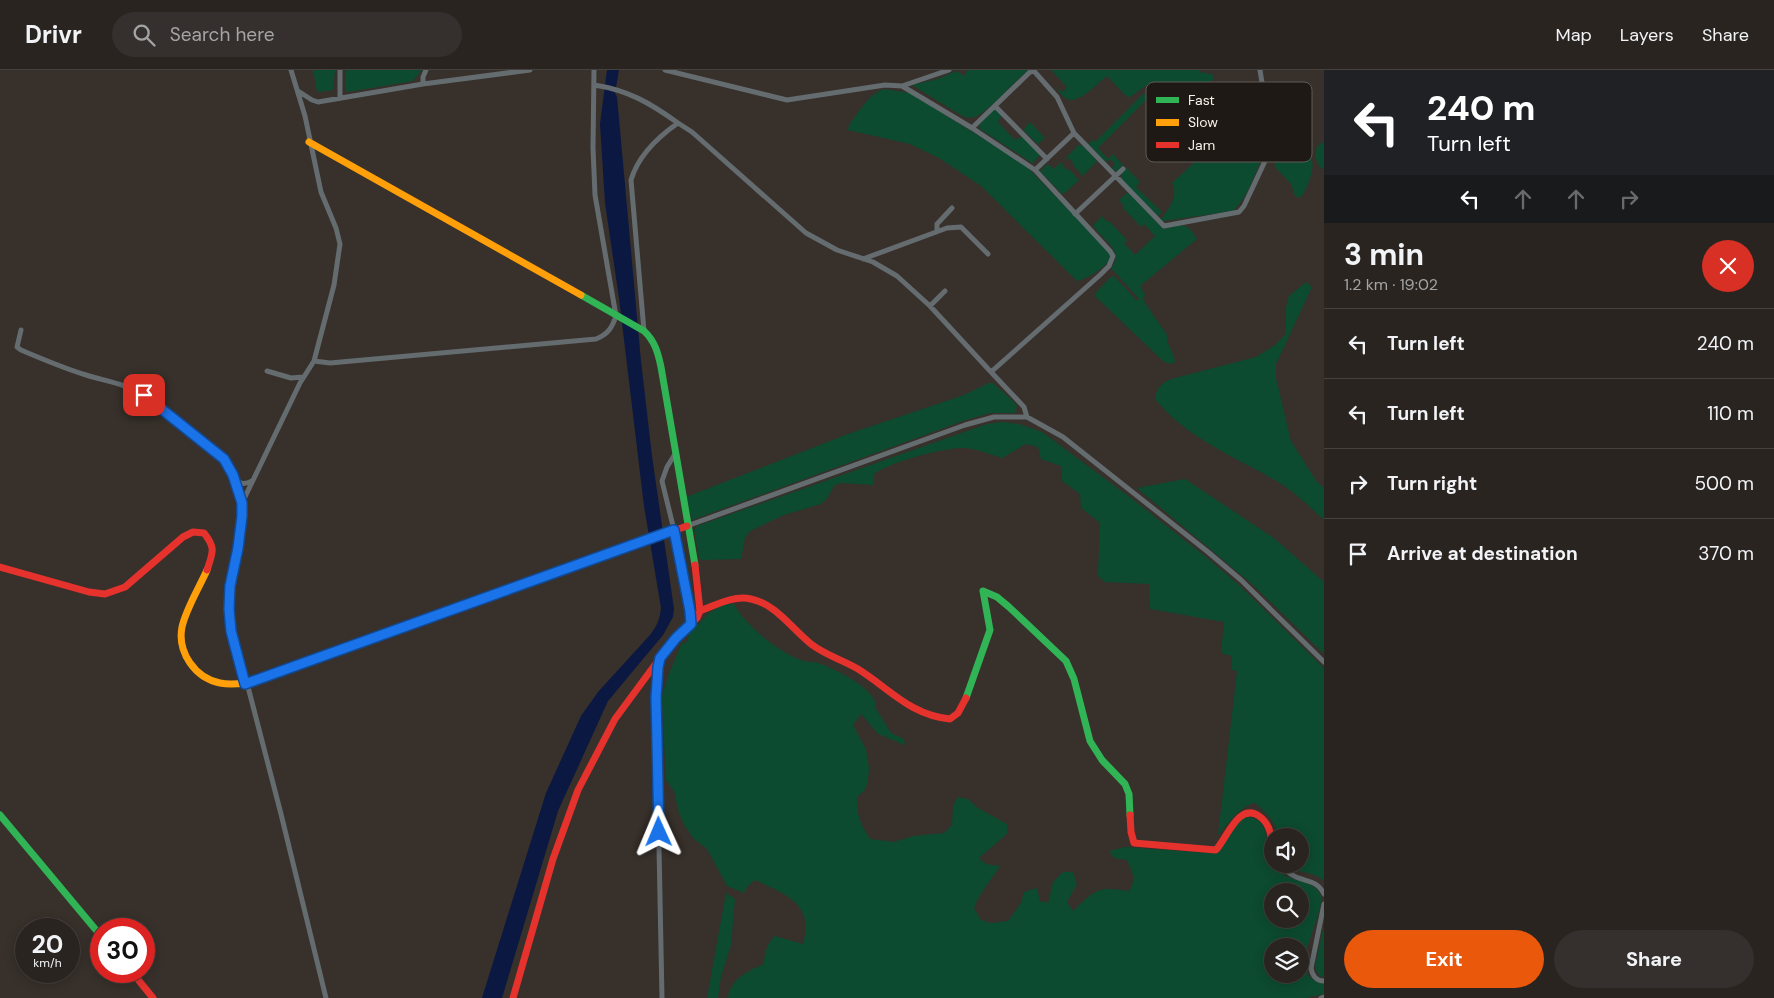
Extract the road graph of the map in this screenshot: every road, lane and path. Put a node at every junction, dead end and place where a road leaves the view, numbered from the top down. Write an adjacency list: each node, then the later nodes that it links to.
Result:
1 (291, 70): 11 (street)
2 (340, 70): 12 (street)
3 (426, 70): 8 (street)
4 (530, 70): 8 (street)
5 (594, 70): 9 (street)
6 (665, 70): 10 (street)
7 (949, 70): 10 (street)
8 (423, 84): 12 (street)
9 (594, 85): 14 (street); 30 (street)
10 (902, 86): 15 (street)
11 (298, 91): 12 (street); 17 (street)
12 (340, 98)
13 (995, 106): 15 (street); 16 (street); 18 (street)
14 (678, 122): 27 (street); 32 (street)
15 (972, 128): 21 (street)
16 (1074, 133): 18 (street); 22 (street)
17 (310, 142): 30 (street); 33 (street)
18 (1047, 159): 21 (street)
19 (1265, 162): 22 (street)
20 (1123, 168): 22 (street)
21 (1035, 170): 24 (street)
22 (1115, 176): 24 (street)
23 (952, 208): 25 (street)
24 (1074, 214): 35 (street)
25 (937, 231): 26 (street); 27 (street)
26 (988, 254)
27 (863, 259): 29 (street)
28 (944, 291): 29 (street)
29 (930, 306): 35 (street)
30 (618, 317): 32 (street); 33 (street)
31 (22, 330): 39 (street)
32 (641, 330): 38 (street)
33 (314, 361): 36 (street)
34 (268, 371): 36 (street)
35 (991, 372): 37 (street)
36 (303, 377): 40 (street)
37 (1027, 417): 42 (street); 48 (street)
38 (676, 454): 42 (street); 43 (street)
39 (234, 479): 40 (street); 41 (street)
40 (252, 481): 41 (street)
41 (242, 503): 49 (street)
42 (687, 526): 43 (street); 45 (street)
43 (674, 530): 46 (street); 49 (street)
44 (0, 567): 49 (street)
45 (700, 611): 46 (street); 51 (street)
46 (691, 624): 47 (street)
47 (660, 658): 60 (street); 61 (street)
48 (1324, 662)
49 (246, 684): 59 (street)
50 (0, 815): 55 (street)
51 (1269, 828)
52 (1289, 873): 53 (street)
53 (1324, 894)
54 (1324, 904): 56 (street)
55 (90, 923)
56 (1324, 980)
57 (141, 983): 58 (street)
58 (154, 998)
59 (326, 998)
60 (513, 998)
61 (662, 998)

